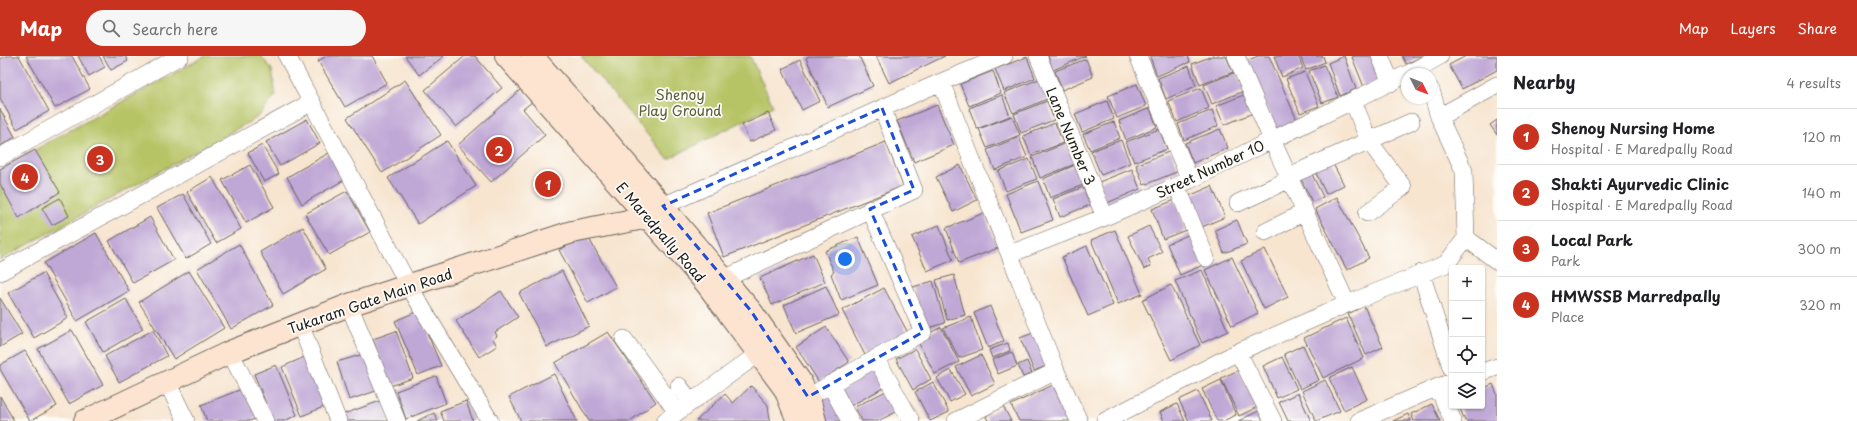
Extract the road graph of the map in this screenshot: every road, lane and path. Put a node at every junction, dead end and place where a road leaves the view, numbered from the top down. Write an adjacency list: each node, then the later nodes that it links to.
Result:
1 (180, 56): 24 (street)
2 (287, 56): 17 (street)
3 (506, 56): 10 (main road, E Maredpally Road)
4 (1004, 56): 13 (street)
5 (1038, 56): 32 (street, Lane Number 3)
6 (1138, 56): 26 (street)
7 (1236, 56): 22 (street)
8 (1380, 56): 14 (street)
9 (1440, 56): 11 (street, Street Number 10)
10 (530, 64): 29 (main road, E Maredpally Road)
11 (1427, 68)
12 (1401, 77): 14 (street, Street Number 10)
13 (940, 82): 19 (street); 35 (street)
14 (1391, 83): 16 (street, Street Number 10)
15 (1497, 85): 20 (street)
16 (1353, 101): 22 (street, Street Number 10); 23 (street)
17 (312, 102): 38 (street); 41 (street)
18 (1435, 104): 20 (street)
19 (882, 108): 28 (street); 29 (street)
20 (1439, 118): 34 (street)
21 (1411, 122): 23 (street)
22 (1272, 140): 25 (street); 26 (street, Street Number 10)
23 (1369, 141): 25 (street); 31 (street)
24 (0, 157)
25 (1289, 178): 27 (street); 30 (street)
26 (1183, 183): 32 (street, Street Number 10); 36 (street)
27 (1238, 203)
28 (870, 209): 40 (street); 49 (street)
29 (656, 211): 40 (main road, E Maredpally Road); 41 (main road, Tukaram Gate Main Road); 48 (main road, E Maredpally Road)
30 (1305, 212): 33 (street); 42 (street)
31 (1367, 213)
32 (1105, 217): 35 (street, Street Number 10)
33 (1265, 232)
34 (1466, 238): 37 (street); 39 (street)
35 (1010, 254): 52 (street)
36 (1206, 258)
37 (1497, 261)
38 (0, 272)
39 (1421, 273): 42 (street); 50 (street)
40 (724, 278): 57 (main road, E Maredpally Road)
41 (409, 286): 43 (main road, Tukaram Gate Main Road); 65 (street)
42 (1347, 304): 47 (street)
43 (349, 305): 44 (main road, Tukaram Gate Main Road); 64 (street)
44 (300, 324): 46 (main road, Tukaram Gate Main Road); 63 (street)
45 (624, 339): 58 (street)
46 (230, 352): 54 (main road, Tukaram Gate Main Road); 62 (street)
47 (1238, 352): 72 (street); 73 (street)
48 (758, 354): 58 (street); 66 (main road, E Maredpally Road)
49 (876, 358): 55 (street); 69 (street)
50 (1449, 361)
51 (1497, 366): 53 (street)
52 (1056, 370): 70 (street); 71 (street)
53 (1485, 371)
54 (167, 382): 60 (main road, Tukaram Gate Main Road); 61 (street)
55 (830, 384): 57 (street); 68 (street)
56 (1445, 384): 59 (street); 75 (street)
57 (808, 397): 67 (main road, E Maredpally Road)
58 (671, 412)
59 (1382, 417): 74 (street)
60 (85, 421)
61 (186, 421)
62 (265, 421)
63 (338, 421)
64 (397, 421)
65 (490, 421)
66 (798, 421)
67 (815, 421)
68 (850, 421)
69 (911, 421)
70 (956, 421)
71 (1080, 421)
72 (1105, 421)
73 (1273, 421)
74 (1360, 421)
75 (1453, 421)

